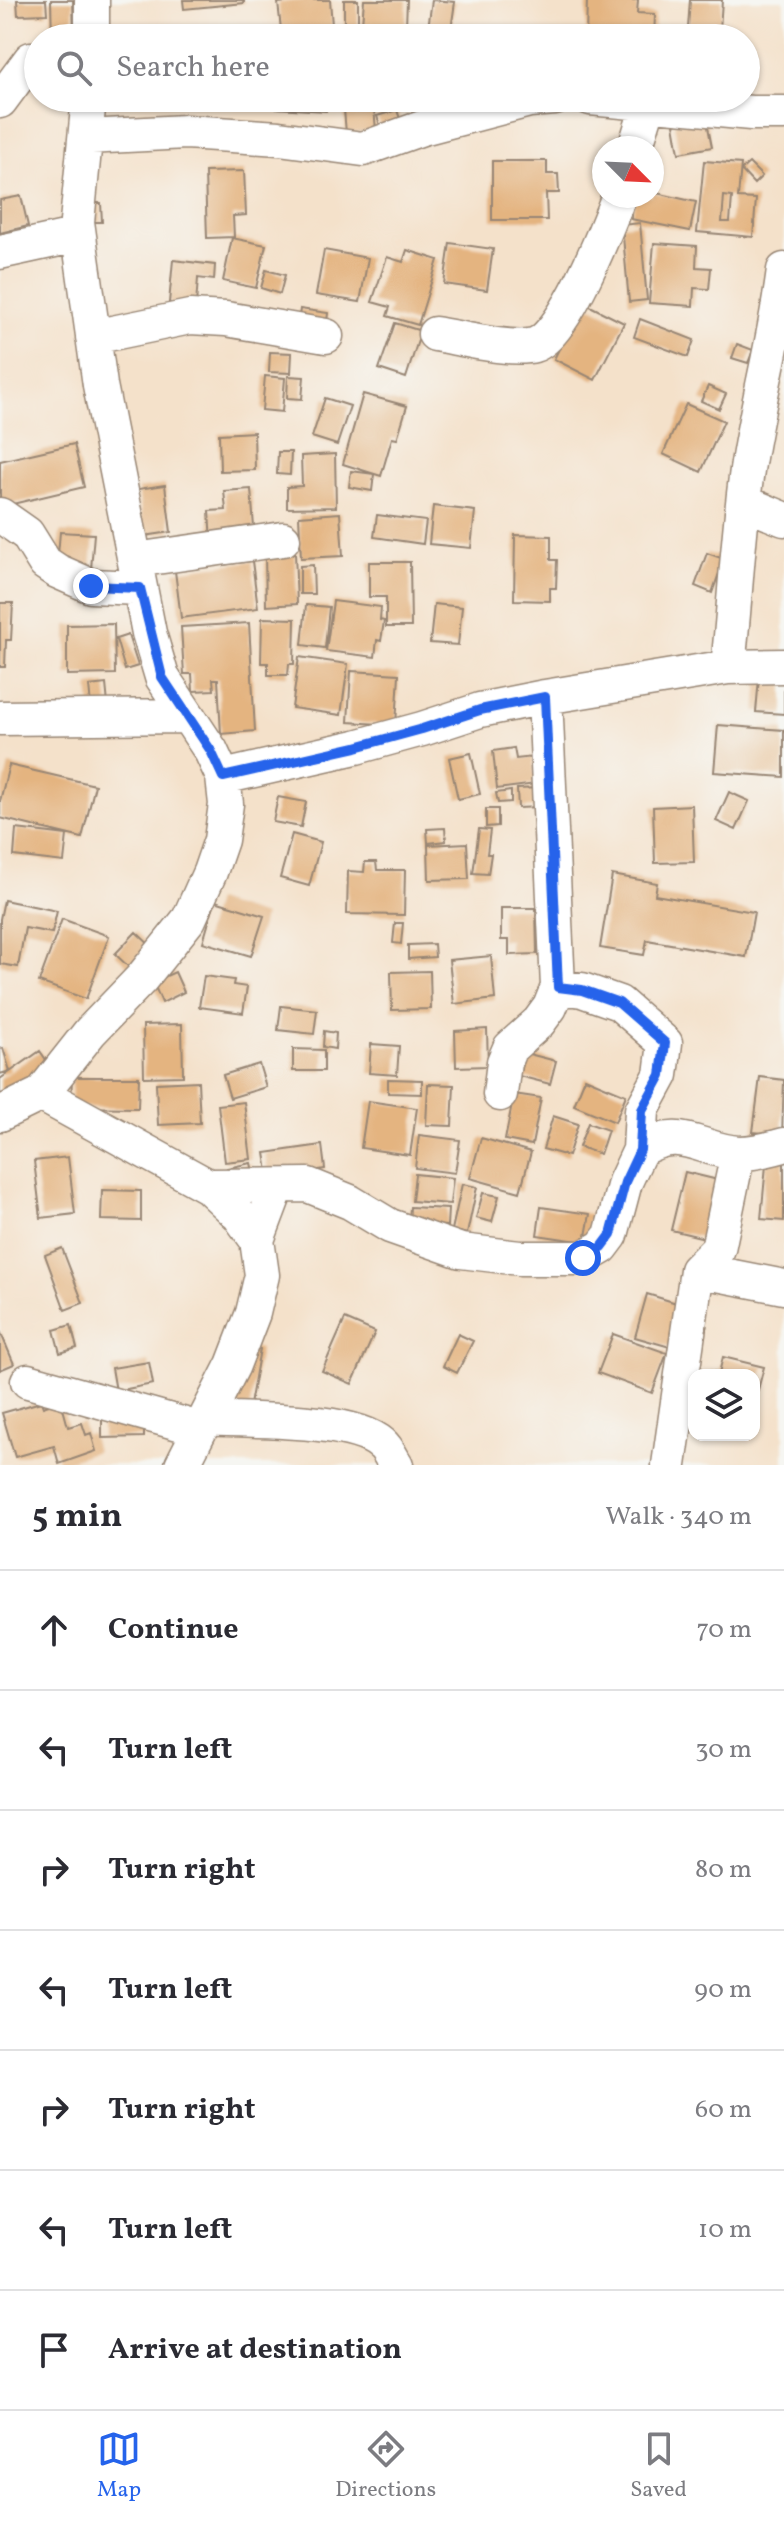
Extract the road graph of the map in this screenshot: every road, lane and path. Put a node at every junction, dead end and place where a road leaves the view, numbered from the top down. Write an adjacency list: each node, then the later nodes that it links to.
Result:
1 (92, 0): 2 (street)
2 (92, 24)
3 (23, 59): 4 (street)
4 (0, 101)
5 (760, 111): 9 (street)
6 (88, 112): 11 (street)
7 (483, 112): 11 (street)
8 (646, 112): 10 (street)
9 (784, 113)
10 (639, 136)
11 (86, 137): 13 (street)
12 (615, 208): 16 (street)
13 (78, 235): 14 (street); 18 (street)
14 (0, 252)
15 (784, 270): 19 (street)
16 (435, 334)
17 (326, 336): 18 (street)
18 (93, 337): 23 (street)
19 (745, 503): 21 (street); 25 (street)
20 (0, 515): 23 (street)
21 (784, 519)
22 (283, 539): 23 (street)
23 (138, 574): 27 (street)
24 (784, 666): 25 (street)
25 (728, 667): 26 (street)
26 (545, 697): 29 (street); 30 (street)
27 (187, 716): 28 (street); 29 (street)
28 (0, 718)
29 (223, 777): 31 (street)
30 (558, 987): 32 (street); 35 (street)
31 (41, 1094): 33 (street); 37 (street)
32 (500, 1094)
33 (0, 1114)
34 (784, 1145): 36 (street)
35 (640, 1150): 36 (street); 38 (street)
36 (738, 1153): 40 (street)
37 (208, 1186): 38 (street); 39 (street)
38 (277, 1187): 39 (street)
39 (257, 1240): 43 (street)
40 (697, 1270): 41 (street); 46 (street)
41 (784, 1287)
42 (28, 1381): 43 (street)
43 (203, 1424): 44 (street); 45 (street)
44 (182, 1465)
45 (396, 1465)
46 (669, 1465)

